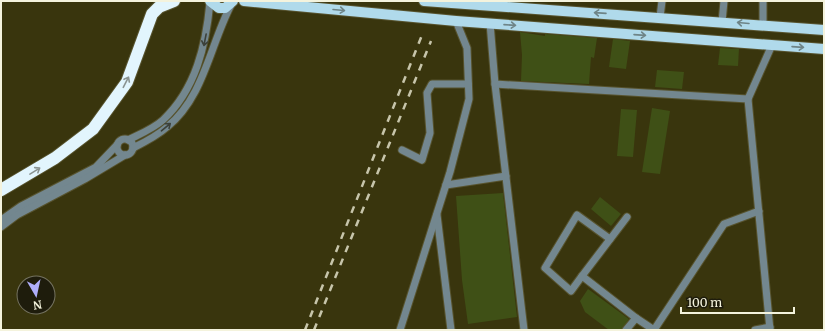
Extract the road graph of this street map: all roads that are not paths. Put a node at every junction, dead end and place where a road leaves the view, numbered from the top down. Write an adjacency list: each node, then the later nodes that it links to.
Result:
1 (174, 1): 27 (highway, one-way to 1)
2 (210, 1): 8 (main road); 20 (street, one-way to 20)
3 (244, 1): 10 (main road, one-way to 10)
4 (424, 1): 9 (main road, one-way to 4)
5 (662, 1): 9 (street)
6 (724, 1): 11 (street)
7 (763, 1): 13 (street)
8 (232, 3): 22 (street, one-way to 8)
9 (660, 17): 11 (main road)
10 (456, 21): 12 (main road); 17 (street)
11 (722, 22): 13 (main road, one-way to 11)
12 (490, 23): 15 (main road, one-way to 15); 18 (street)
13 (763, 25): 14 (main road)
14 (824, 30)
15 (772, 45): 16 (main road, one-way to 16); 19 (street)
16 (824, 49)
17 (468, 84): 23 (street); 26 (street)
18 (495, 84): 19 (street); 25 (street)
19 (748, 99): 28 (street)
20 (128, 140): 21 (street); 22 (street)
21 (117, 145): 24 (street); 31 (street)
22 (133, 148): 24 (street)
23 (402, 150)
24 (125, 155): 32 (street)
25 (506, 176): 26 (street); 39 (street)
26 (446, 185): 29 (street)
27 (1, 190)
28 (759, 211): 36 (street); 41 (street)
29 (437, 213): 37 (street); 38 (street)
30 (627, 217): 33 (street)
31 (1, 220)
32 (1, 227)
33 (610, 239): 34 (street); 34 (street)
34 (582, 276): 35 (street)
35 (636, 318): 40 (street); 41 (street)
36 (770, 329): 42 (street)
37 (400, 330)
38 (451, 330)
39 (524, 330)
40 (626, 330)
41 (654, 330)
42 (755, 330)

